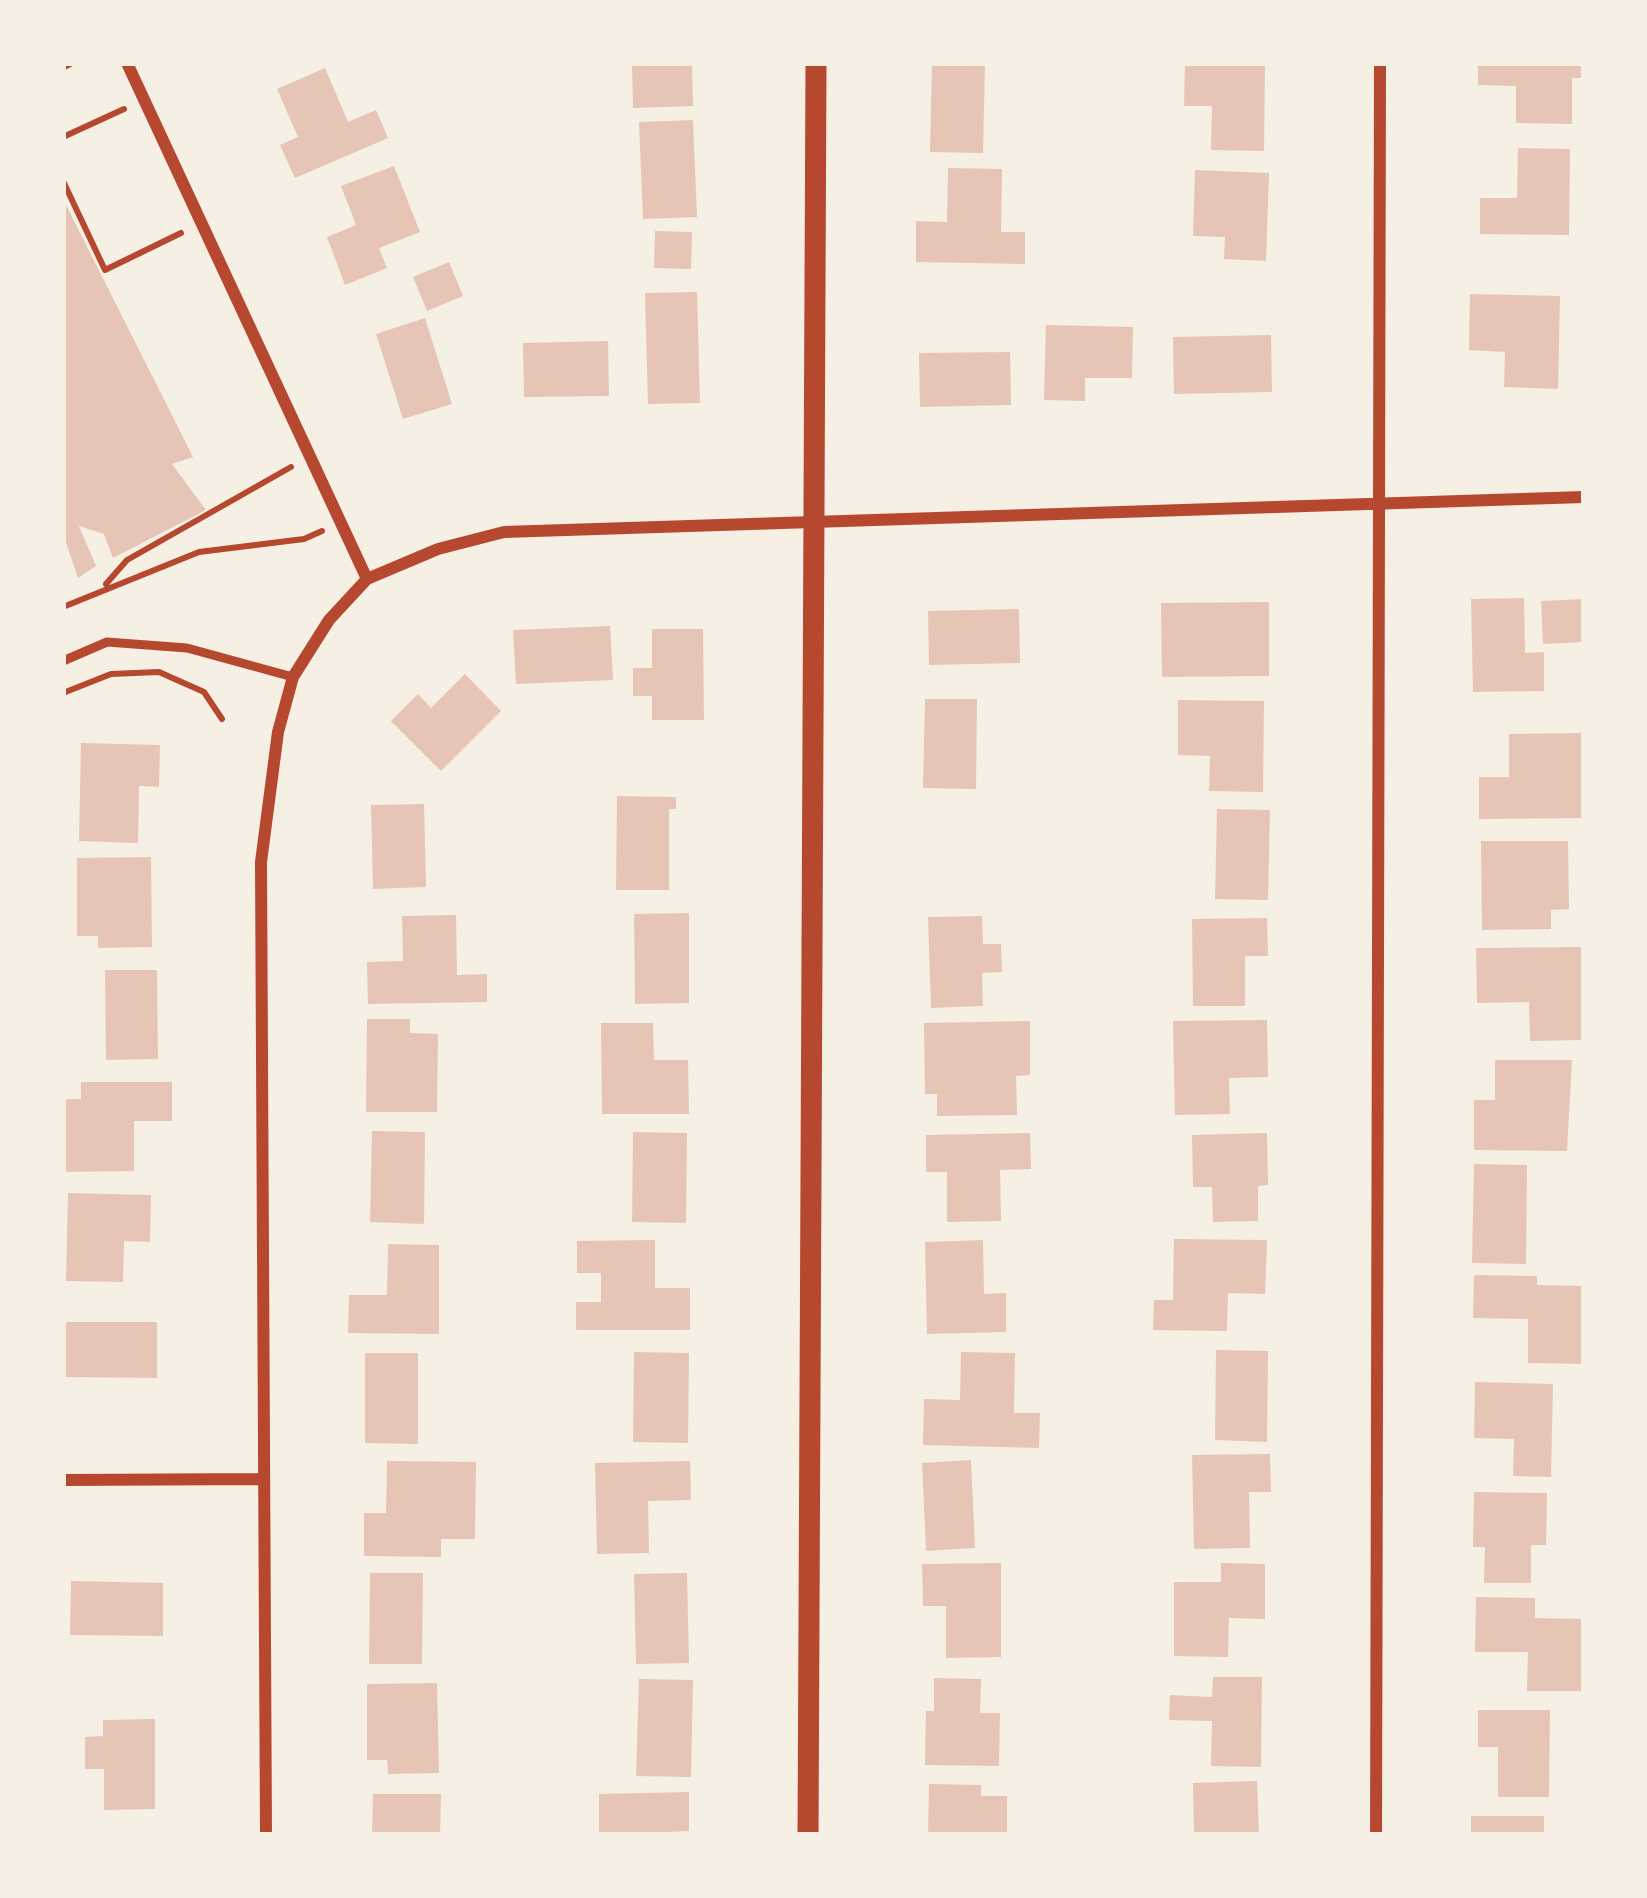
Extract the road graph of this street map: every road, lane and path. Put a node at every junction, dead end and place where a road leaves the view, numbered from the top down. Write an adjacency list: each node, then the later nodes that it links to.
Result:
1 (127, 63): 4 (street)
2 (816, 63): 11 (street)
3 (1380, 63): 10 (street)
4 (144, 100): 5 (path); 7 (street)
5 (63, 137)
6 (63, 181): 7 (path)
7 (201, 224): 12 (street)
8 (271, 476): 14 (path)
9 (1584, 497): 10 (street)
10 (1379, 504): 11 (street); 24 (street)
11 (815, 518): 13 (street); 23 (street)
12 (341, 523): 13 (street); 14 (path)
13 (367, 579): 17 (street)
14 (103, 587): 15 (path)
15 (63, 607)
16 (63, 661): 17 (lane)
17 (293, 676): 20 (street)
18 (63, 693): 19 (path)
19 (222, 719)
20 (263, 1479): 21 (street); 22 (street)
21 (63, 1480)
22 (266, 1835)
23 (808, 1835)
24 (1376, 1835)

